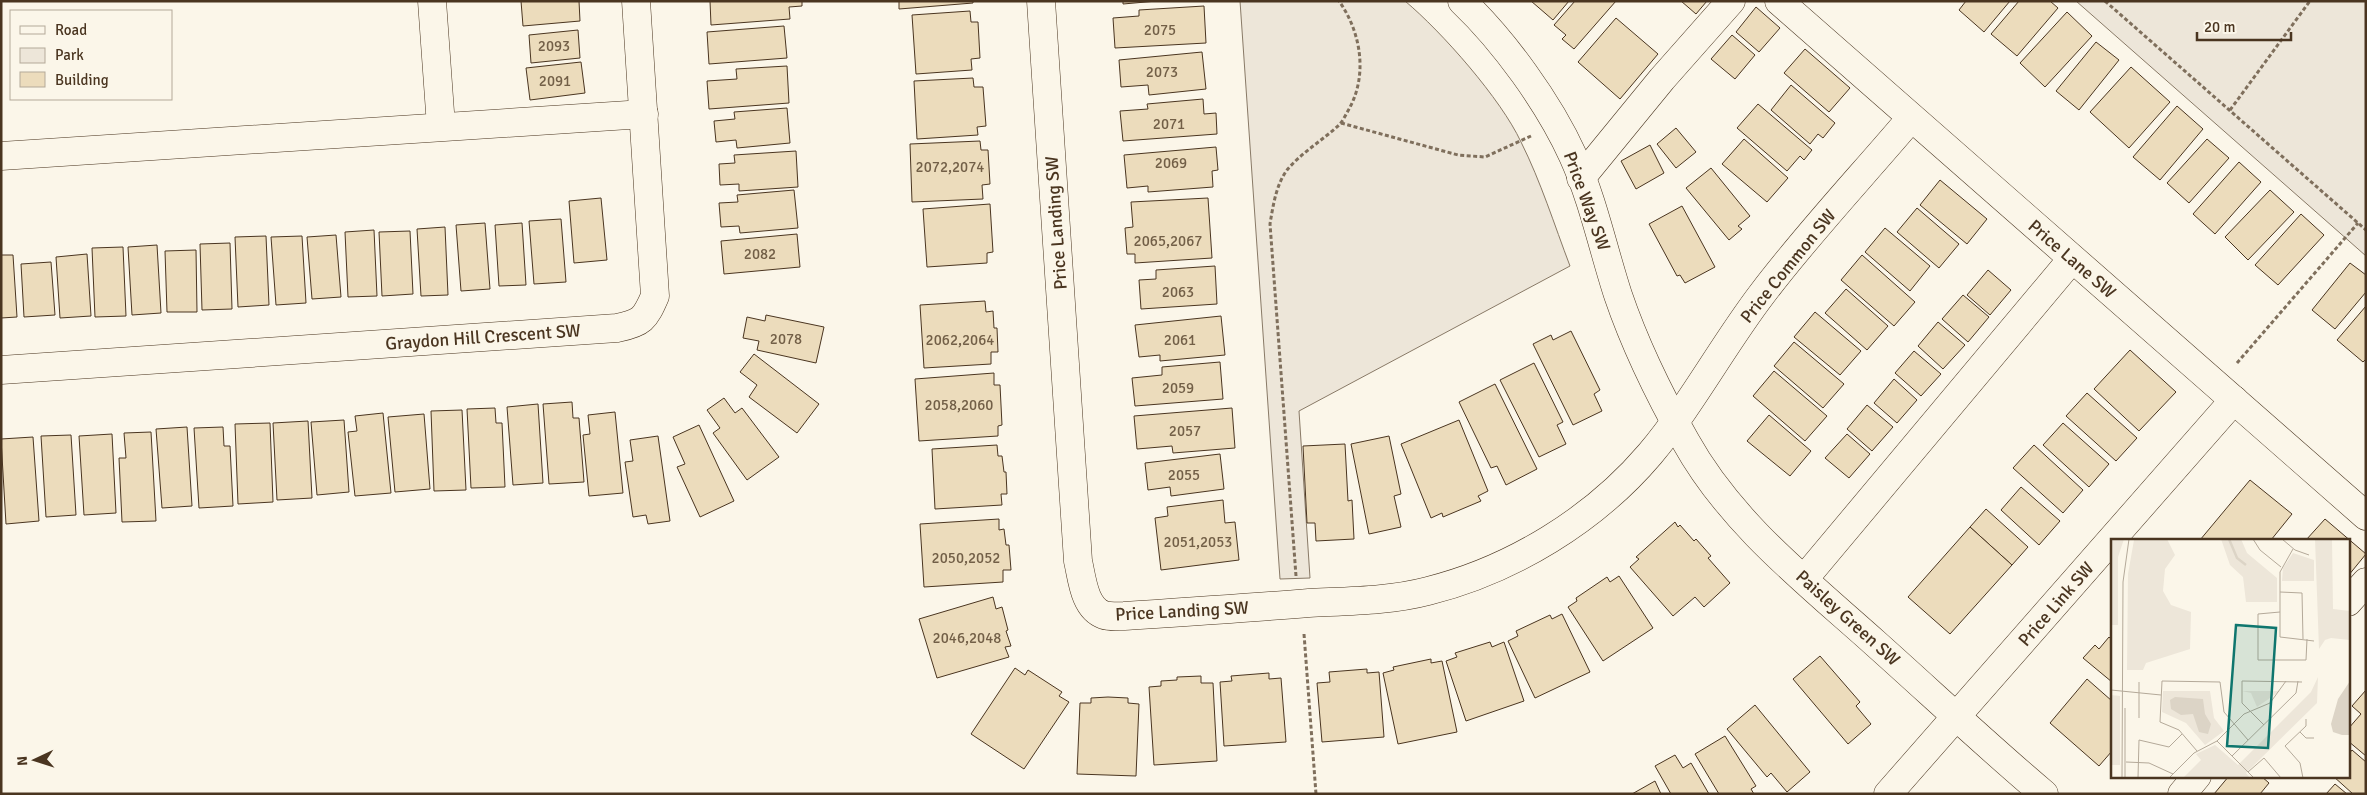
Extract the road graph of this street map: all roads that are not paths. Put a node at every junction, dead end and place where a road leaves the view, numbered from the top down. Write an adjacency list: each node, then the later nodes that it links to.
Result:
1 (432, 1): 9 (street)
2 (636, 1): 7 (street, Graydon Hill Crescent SW)
3 (1041, 1): 15 (street, Price Landing SW)
4 (1462, 1): 11 (street, Price Way SW)
5 (1731, 1): 11 (street)
6 (1779, 1): 8 (street, Price Lane SW)
7 (644, 114): 9 (street); 13 (street, Graydon Hill Crescent SW)
8 (1911, 118): 12 (street, Price Lane SW); 15 (street, Price Common SW)
9 (441, 126): 10 (street)
10 (1, 156)
11 (1581, 178): 15 (street, Price Way SW)
12 (2072, 259): 14 (street, Price Lane SW); 17 (street)
13 (1, 370)
14 (2225, 393): 16 (street, Price Lane SW); 20 (street, Price Link SW)
15 (1675, 422): 17 (street, Paisley Green SW)
16 (2366, 516)
17 (1804, 579): 20 (street, Paisley Green SW)
18 (2366, 582): 19 (street)
19 (2350, 600)
20 (1957, 716): 22 (street, Price Link SW); 23 (street, Paisley Green SW)
21 (2195, 778): 24 (street)
22 (1888, 794)
23 (2044, 794)
24 (2182, 794)

